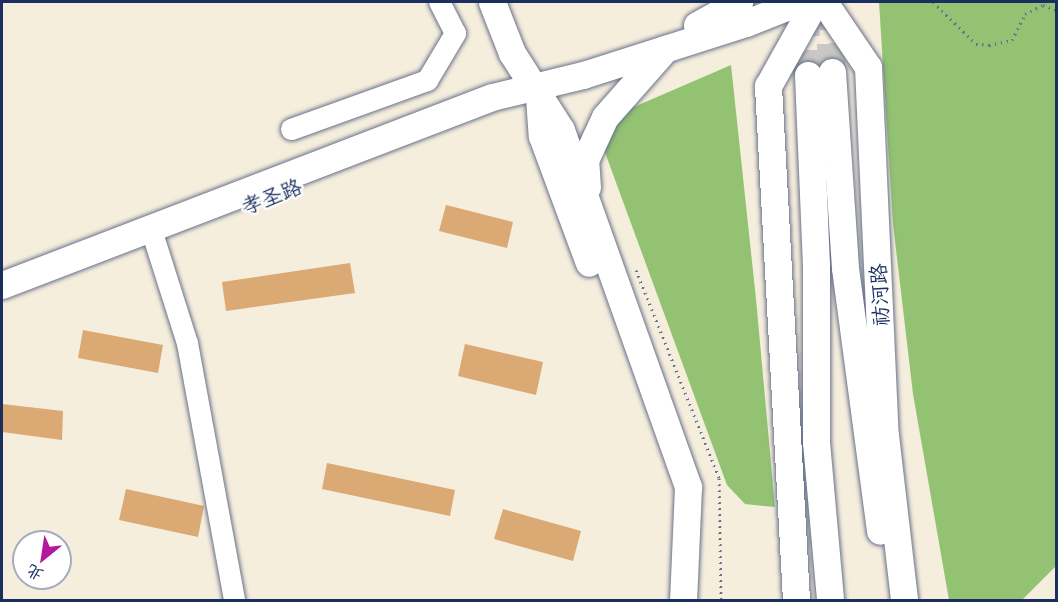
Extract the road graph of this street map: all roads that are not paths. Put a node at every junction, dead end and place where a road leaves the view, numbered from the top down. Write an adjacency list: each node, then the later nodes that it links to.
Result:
1 (439, 2): 10 (street)
2 (492, 2): 9 (main road)
3 (511, 2): 9 (main road)
4 (739, 2): 9 (main road, 孝圣路)
5 (799, 2): 8 (main road, 孝圣路)
6 (815, 2): 15 (main road)
7 (825, 2): 23 (main road, 祊河路)
8 (666, 48): 9 (main road, 孝圣路); 11 (main road)
9 (538, 89): 11 (main road); 12 (main road, 孝圣路); 13 (main road, 孝圣路); 17 (main road)
10 (291, 129)
11 (587, 203): 18 (main road)
12 (154, 240): 14 (main road, 孝圣路); 16 (street)
13 (2, 285)
14 (2, 298)
15 (788, 500): 19 (main road); 20 (main road)
16 (234, 600)
17 (675, 600)
18 (683, 600)
19 (796, 600)
20 (814, 600)
21 (830, 600): 22 (main road, 祊河路)
22 (891, 600)
23 (904, 600)

